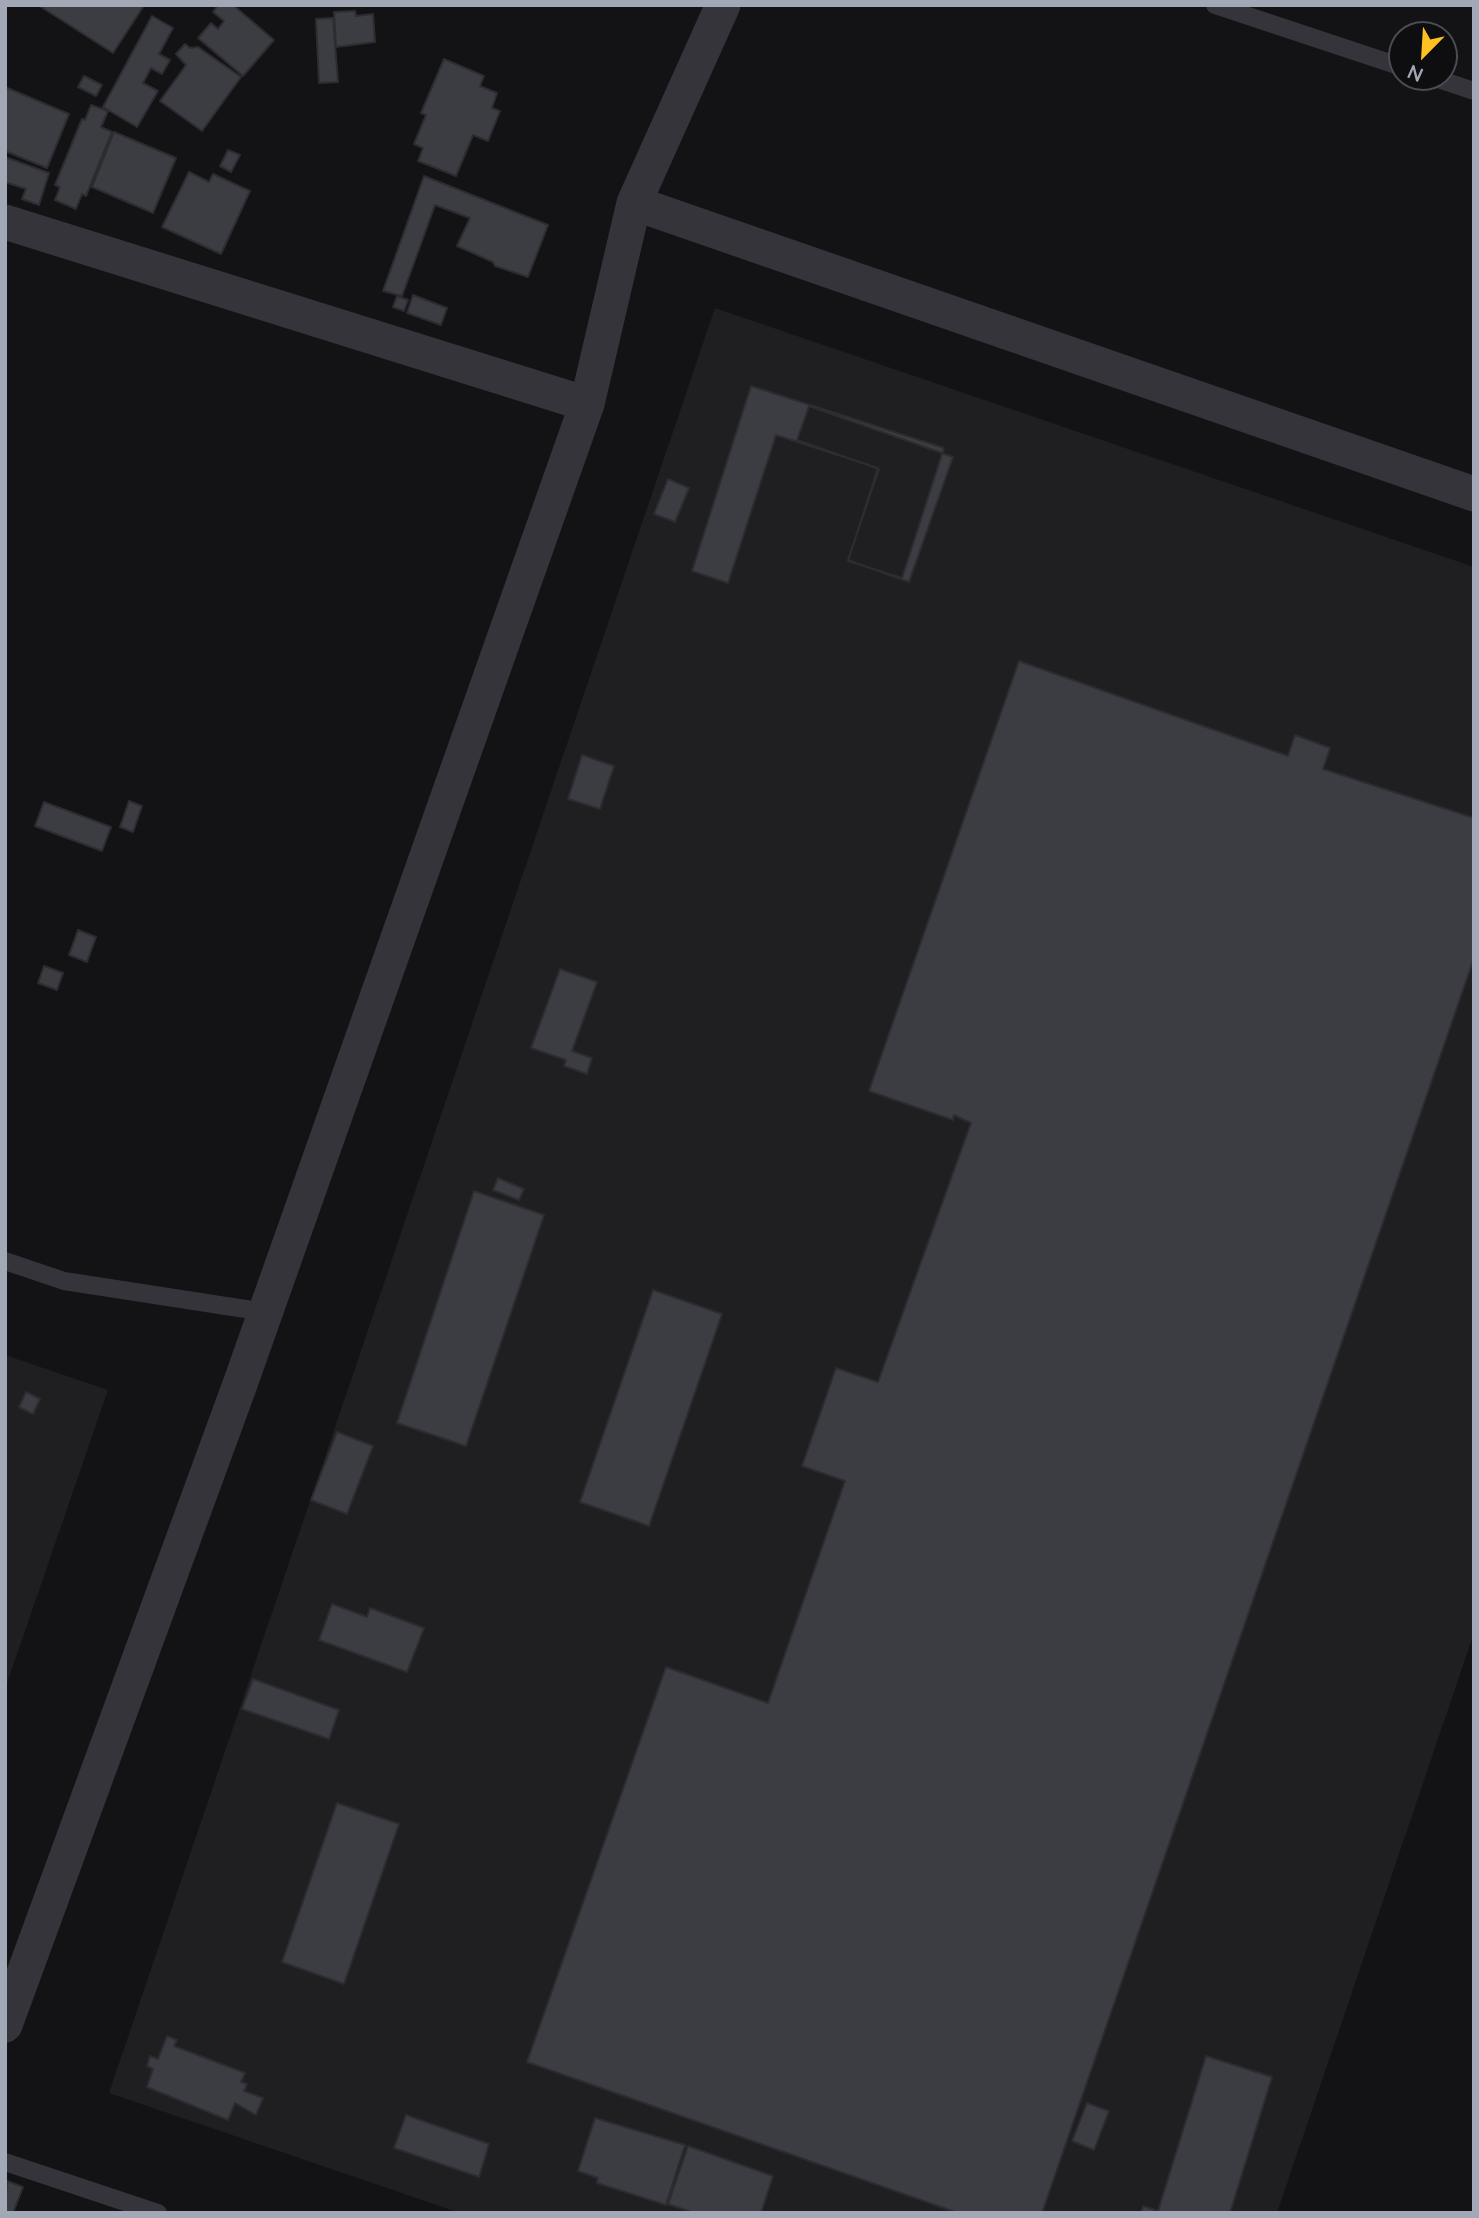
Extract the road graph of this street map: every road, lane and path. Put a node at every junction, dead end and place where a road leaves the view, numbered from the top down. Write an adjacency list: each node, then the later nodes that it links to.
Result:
1 (723, 5): 4 (street)
2 (1215, 5): 3 (lane)
3 (1388, 62)
4 (634, 203): 6 (street); 7 (street)
5 (5, 222): 6 (street)
6 (587, 404): 9 (street)
7 (1474, 494)
8 (5, 1261): 9 (lane)
9 (265, 1312): 10 (street)
10 (5, 2025)
11 (5, 2162): 12 (lane)
12 (158, 2213)

